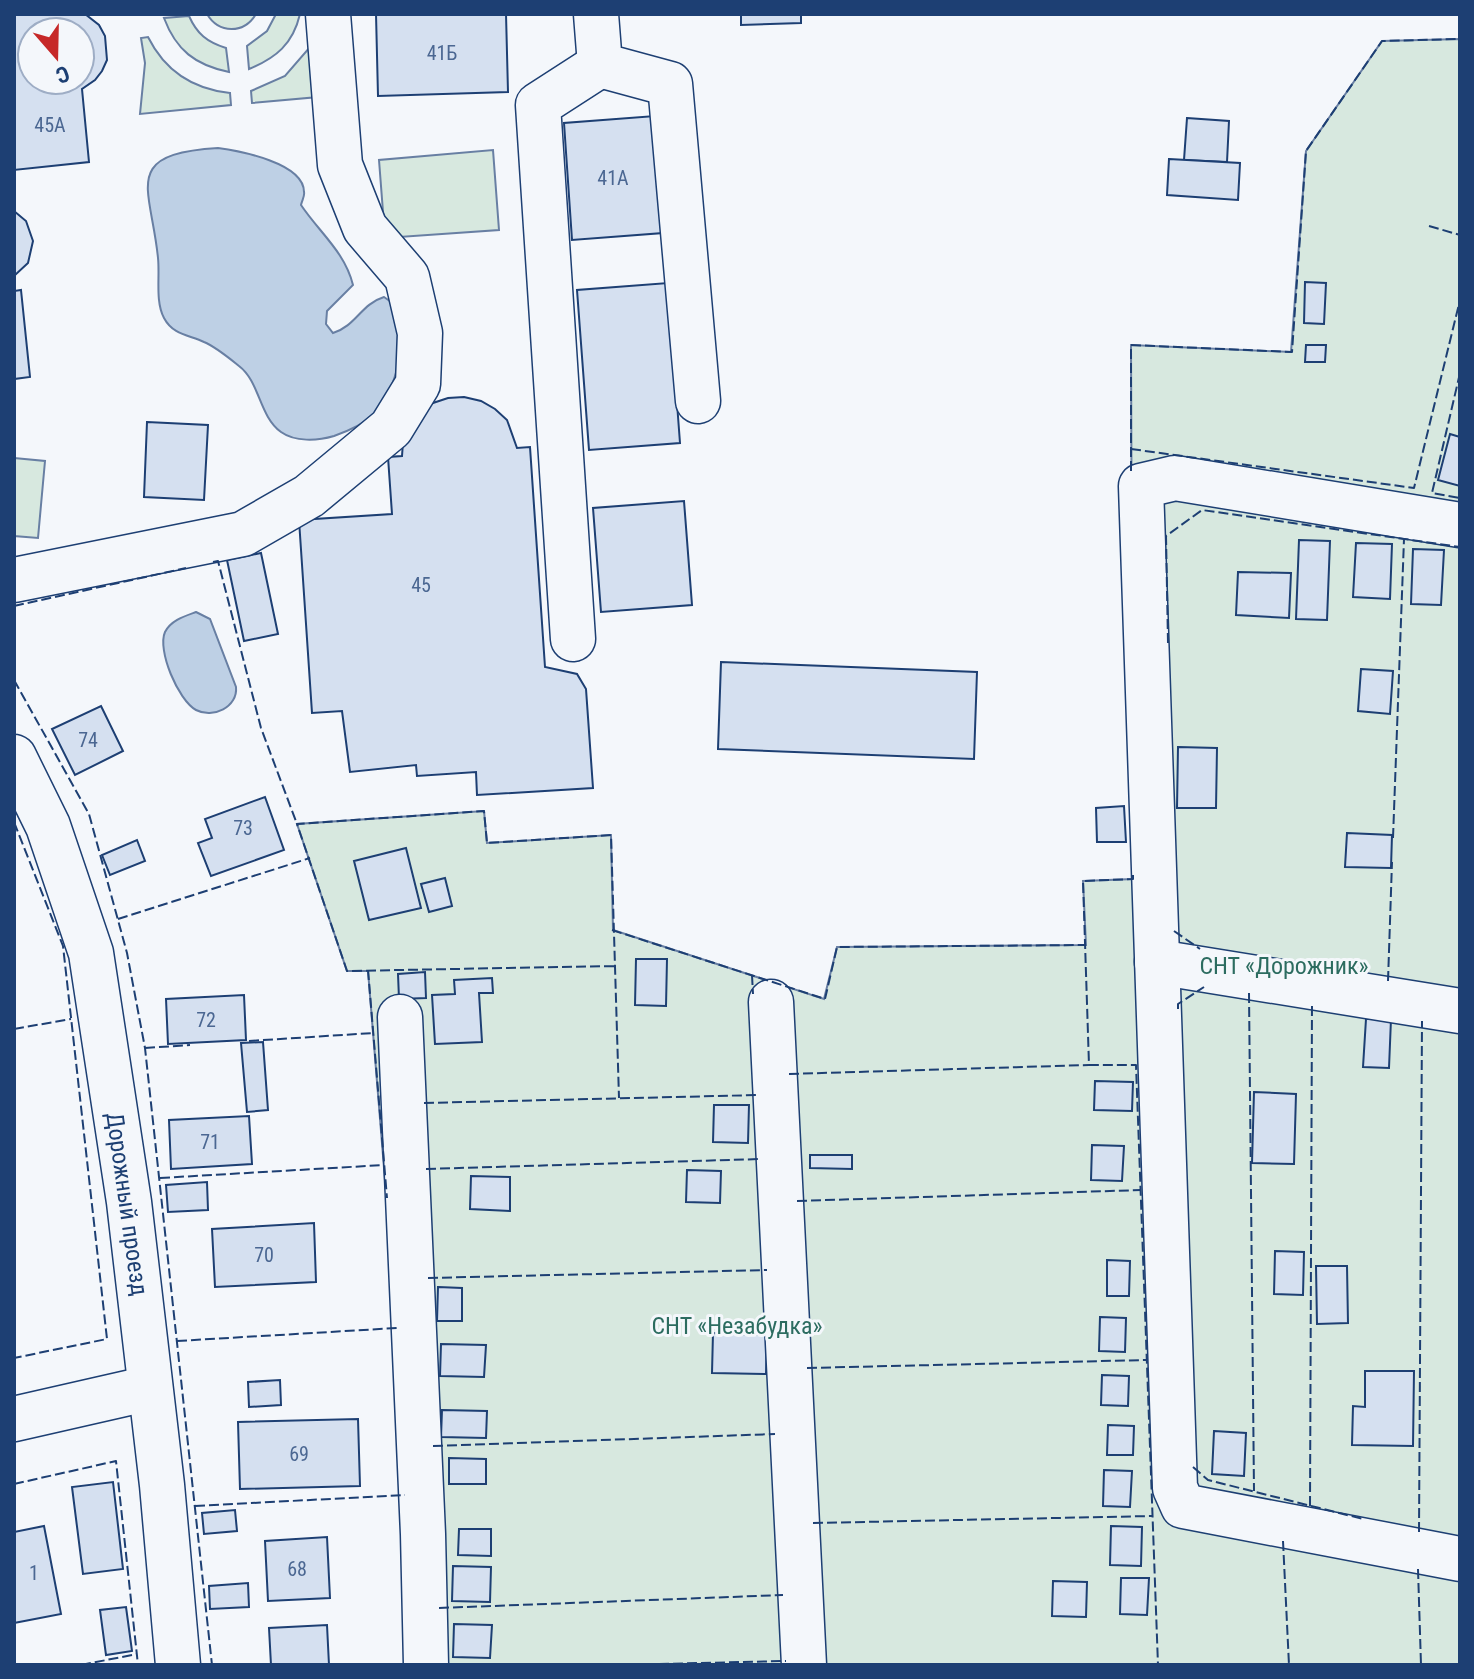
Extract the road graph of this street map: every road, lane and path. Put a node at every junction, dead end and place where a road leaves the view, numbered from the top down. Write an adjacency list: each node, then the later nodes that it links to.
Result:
1 (328, 14): 6 (street)
2 (596, 14): 3 (street)
3 (600, 65): 4 (street); 7 (street)
4 (698, 401)
5 (1460, 525): 9 (street)
6 (14, 580)
7 (573, 639)
8 (14, 757): 13 (street, Дорожный проезд)
9 (1157, 962): 11 (street); 15 (street)
10 (771, 1002): 18 (street)
11 (1460, 1011)
12 (400, 1017): 17 (street)
13 (150, 1388): 14 (street); 16 (street, Дорожный проезд)
14 (14, 1419)
15 (1460, 1559)
16 (178, 1665)
17 (426, 1665)
18 (804, 1665)

